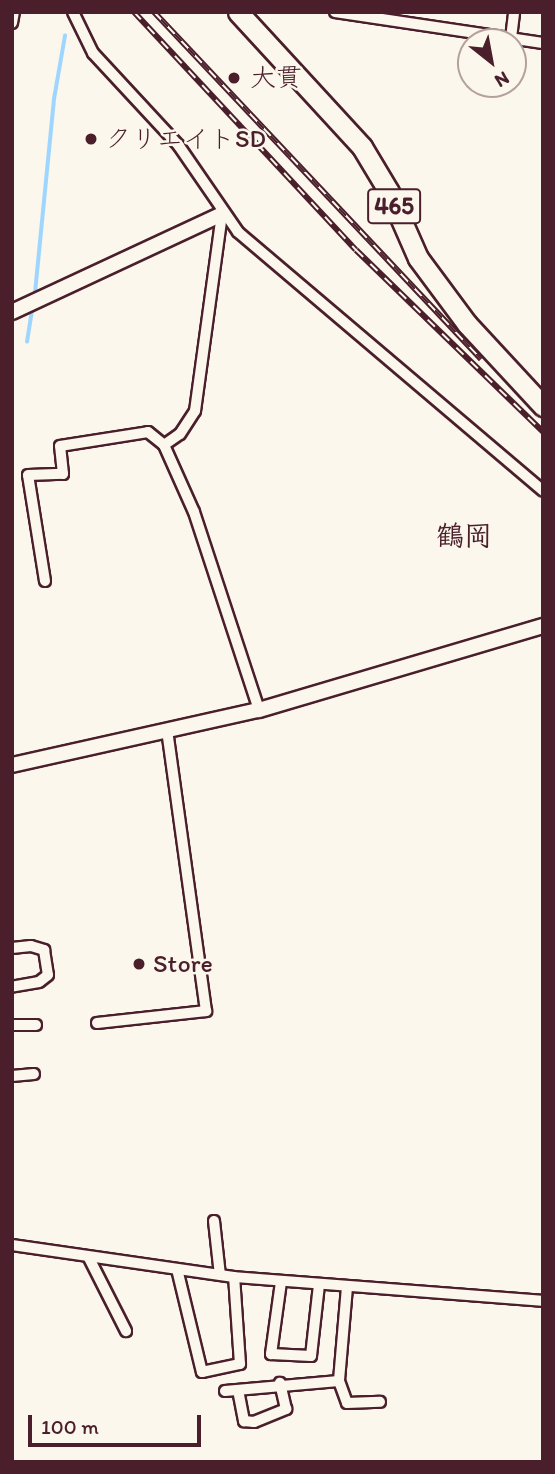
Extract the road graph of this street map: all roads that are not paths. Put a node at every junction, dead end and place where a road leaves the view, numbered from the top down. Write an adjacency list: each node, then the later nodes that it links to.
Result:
1 (14, 12): 6 (street)
2 (74, 12): 8 (street)
3 (238, 12): 10 (highway, 465)
4 (335, 12): 5 (street)
5 (421, 18): 7 (street)
6 (12, 23)
7 (466, 28)
8 (222, 214): 9 (street); 11 (street); 12 (street)
9 (12, 312)
10 (543, 406)
11 (164, 445): 13 (street); 15 (street)
12 (543, 491)
13 (45, 581)
14 (543, 626): 15 (street)
15 (259, 709): 16 (street)
16 (167, 731): 17 (street); 20 (street)
17 (12, 765)
18 (12, 948): 19 (street)
19 (12, 987)
20 (97, 1023)
21 (12, 1025): 22 (street)
22 (36, 1025)
23 (34, 1074): 24 (street)
24 (12, 1076)
25 (214, 1221): 29 (street)
26 (12, 1245): 27 (street)
27 (89, 1258): 28 (street); 35 (street)
28 (177, 1269): 29 (street); 30 (street)
29 (219, 1275): 30 (street)
30 (234, 1277): 31 (street)
31 (281, 1282): 32 (street); 32 (street)
32 (319, 1285): 33 (street)
33 (347, 1287): 34 (street); 36 (street)
34 (543, 1301)
35 (125, 1331)
36 (339, 1381): 37 (street); 40 (street)
37 (280, 1383): 38 (street); 38 (street)
38 (238, 1390): 39 (street)
39 (225, 1391)
40 (380, 1402)

